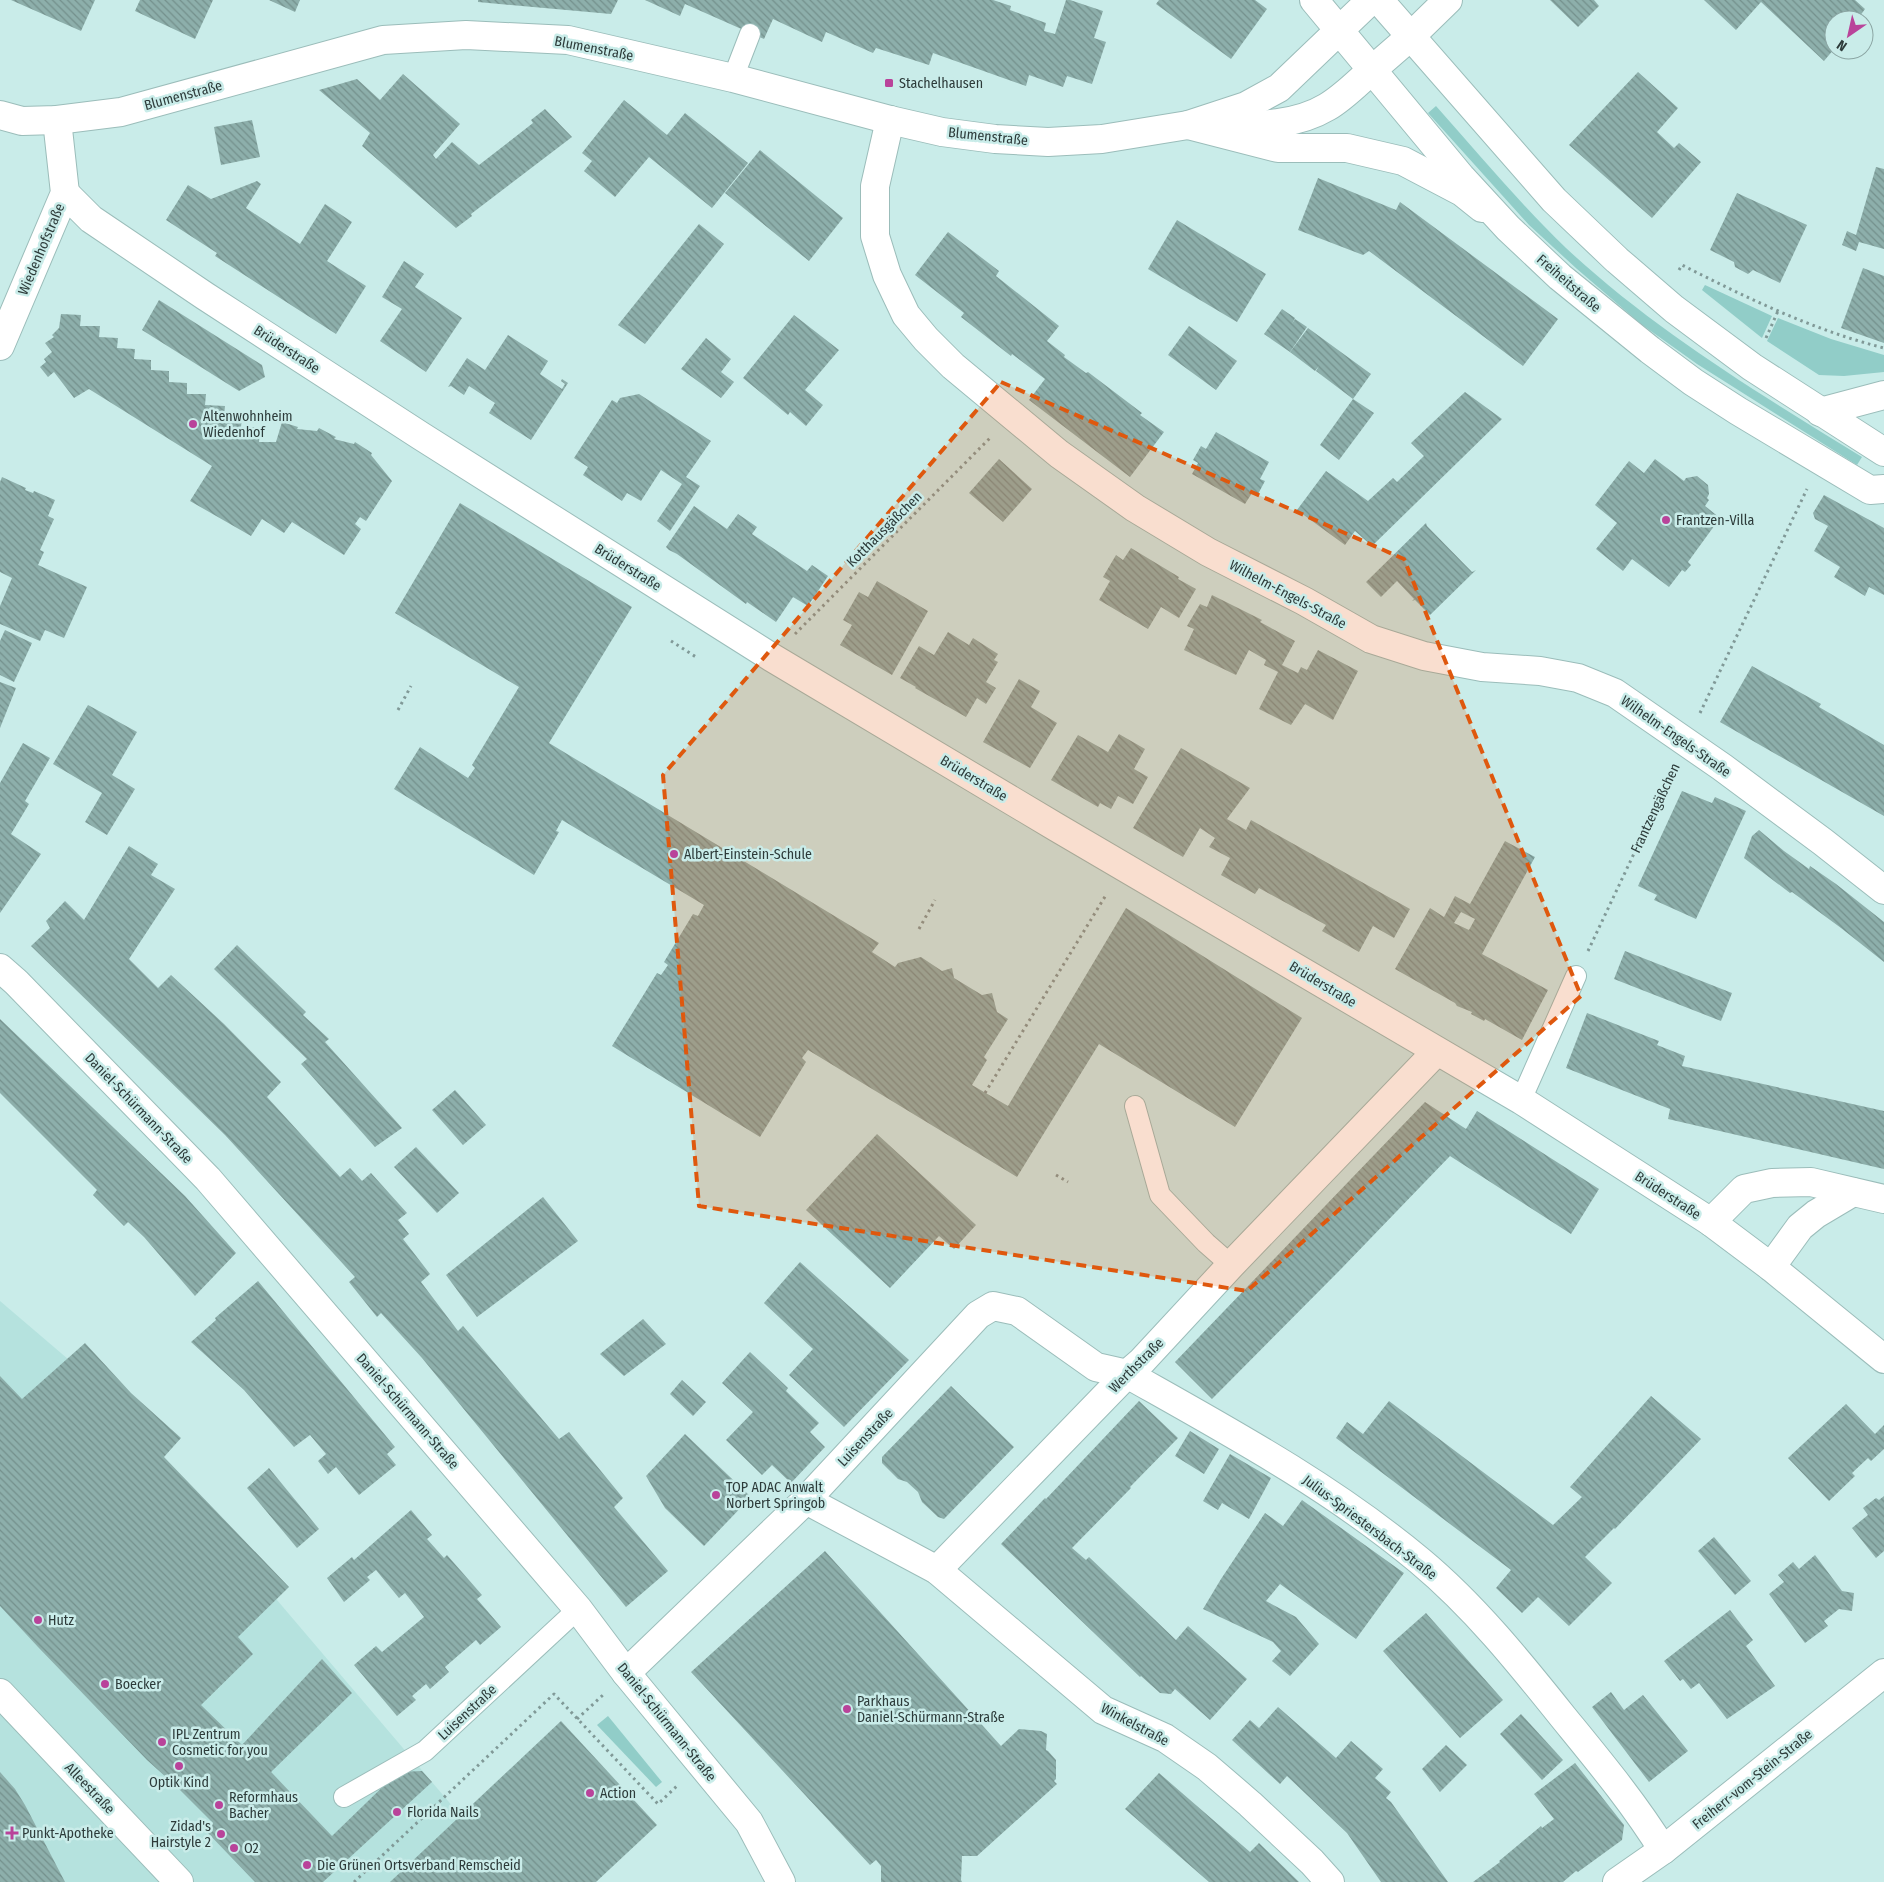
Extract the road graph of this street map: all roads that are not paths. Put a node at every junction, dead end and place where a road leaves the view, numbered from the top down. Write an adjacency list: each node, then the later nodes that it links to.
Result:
1 (1314, 0): 5 (street, Freiheitstraße)
2 (1371, 0): 5 (street, Blumenstraße)
3 (1379, 0): 7 (street)
4 (1448, 0): 7 (street, Blumenstraße)
5 (1339, 30): 8 (street, Freiheitstraße); 13 (street, Blumenstraße)
6 (750, 34): 9 (lane)
7 (1410, 37): 8 (street, Blumenstraße); 18 (street)
8 (1372, 70): 13 (street, Blumenstraße); 15 (street, Freiheitstraße)
9 (733, 78): 11 (street, Blumenstraße); 12 (street, Blumenstraße)
10 (0, 115): 11 (street, Blumenstraße)
11 (58, 120): 14 (street, Wiedenhofstraße)
12 (890, 120): 13 (street, Blumenstraße); 21 (street, Wilhelm-Engels-Straße)
13 (1188, 125): 15 (street, Blumenstraße)
14 (66, 193): 16 (street, Wiedenhofstraße); 24 (street, Brüderstraße)
15 (1508, 228): 20 (street, Freiheitstraße)
16 (0, 346)
17 (1884, 394): 18 (street)
18 (1820, 412): 19 (street)
19 (1884, 452)
20 (1884, 489)
21 (1884, 890)
22 (0, 968): 36 (street, Daniel-Schürmann-Straße)
23 (1576, 976): 25 (lane)
24 (1436, 1052): 25 (street, Brüderstraße); 30 (street, Werthstraße)
25 (1521, 1100): 29 (street, Brüderstraße)
26 (1134, 1106): 30 (lane)
27 (1853, 1192): 28 (street); 29 (street); 31 (street)
28 (1884, 1200)
29 (1711, 1222): 31 (street, Brüderstraße)
30 (1230, 1265): 33 (street, Werthstraße)
31 (1772, 1267): 32 (street, Brüderstraße)
32 (1884, 1360)
33 (1126, 1374): 34 (street, Luisenstraße); 35 (street, Werthstraße); 41 (street, Julius-Spriestersbach-Straße)
34 (806, 1500): 35 (street); 37 (street, Luisenstraße)
35 (937, 1570): 44 (street, Winkelstraße)
36 (578, 1609): 37 (street, Daniel-Schürmann-Straße); 40 (lane, Luisenstraße)
37 (626, 1673): 43 (street, Daniel-Schürmann-Straße)
38 (1884, 1673): 41 (street, Freiherr-vom-Stein-Straße)
39 (0, 1694): 42 (street, Alleestraße)
40 (344, 1797)
41 (1663, 1850): 45 (street, Freiherr-vom-Stein-Straße)
42 (180, 1882)
43 (781, 1882)
44 (1330, 1882)
45 (1617, 1882)

